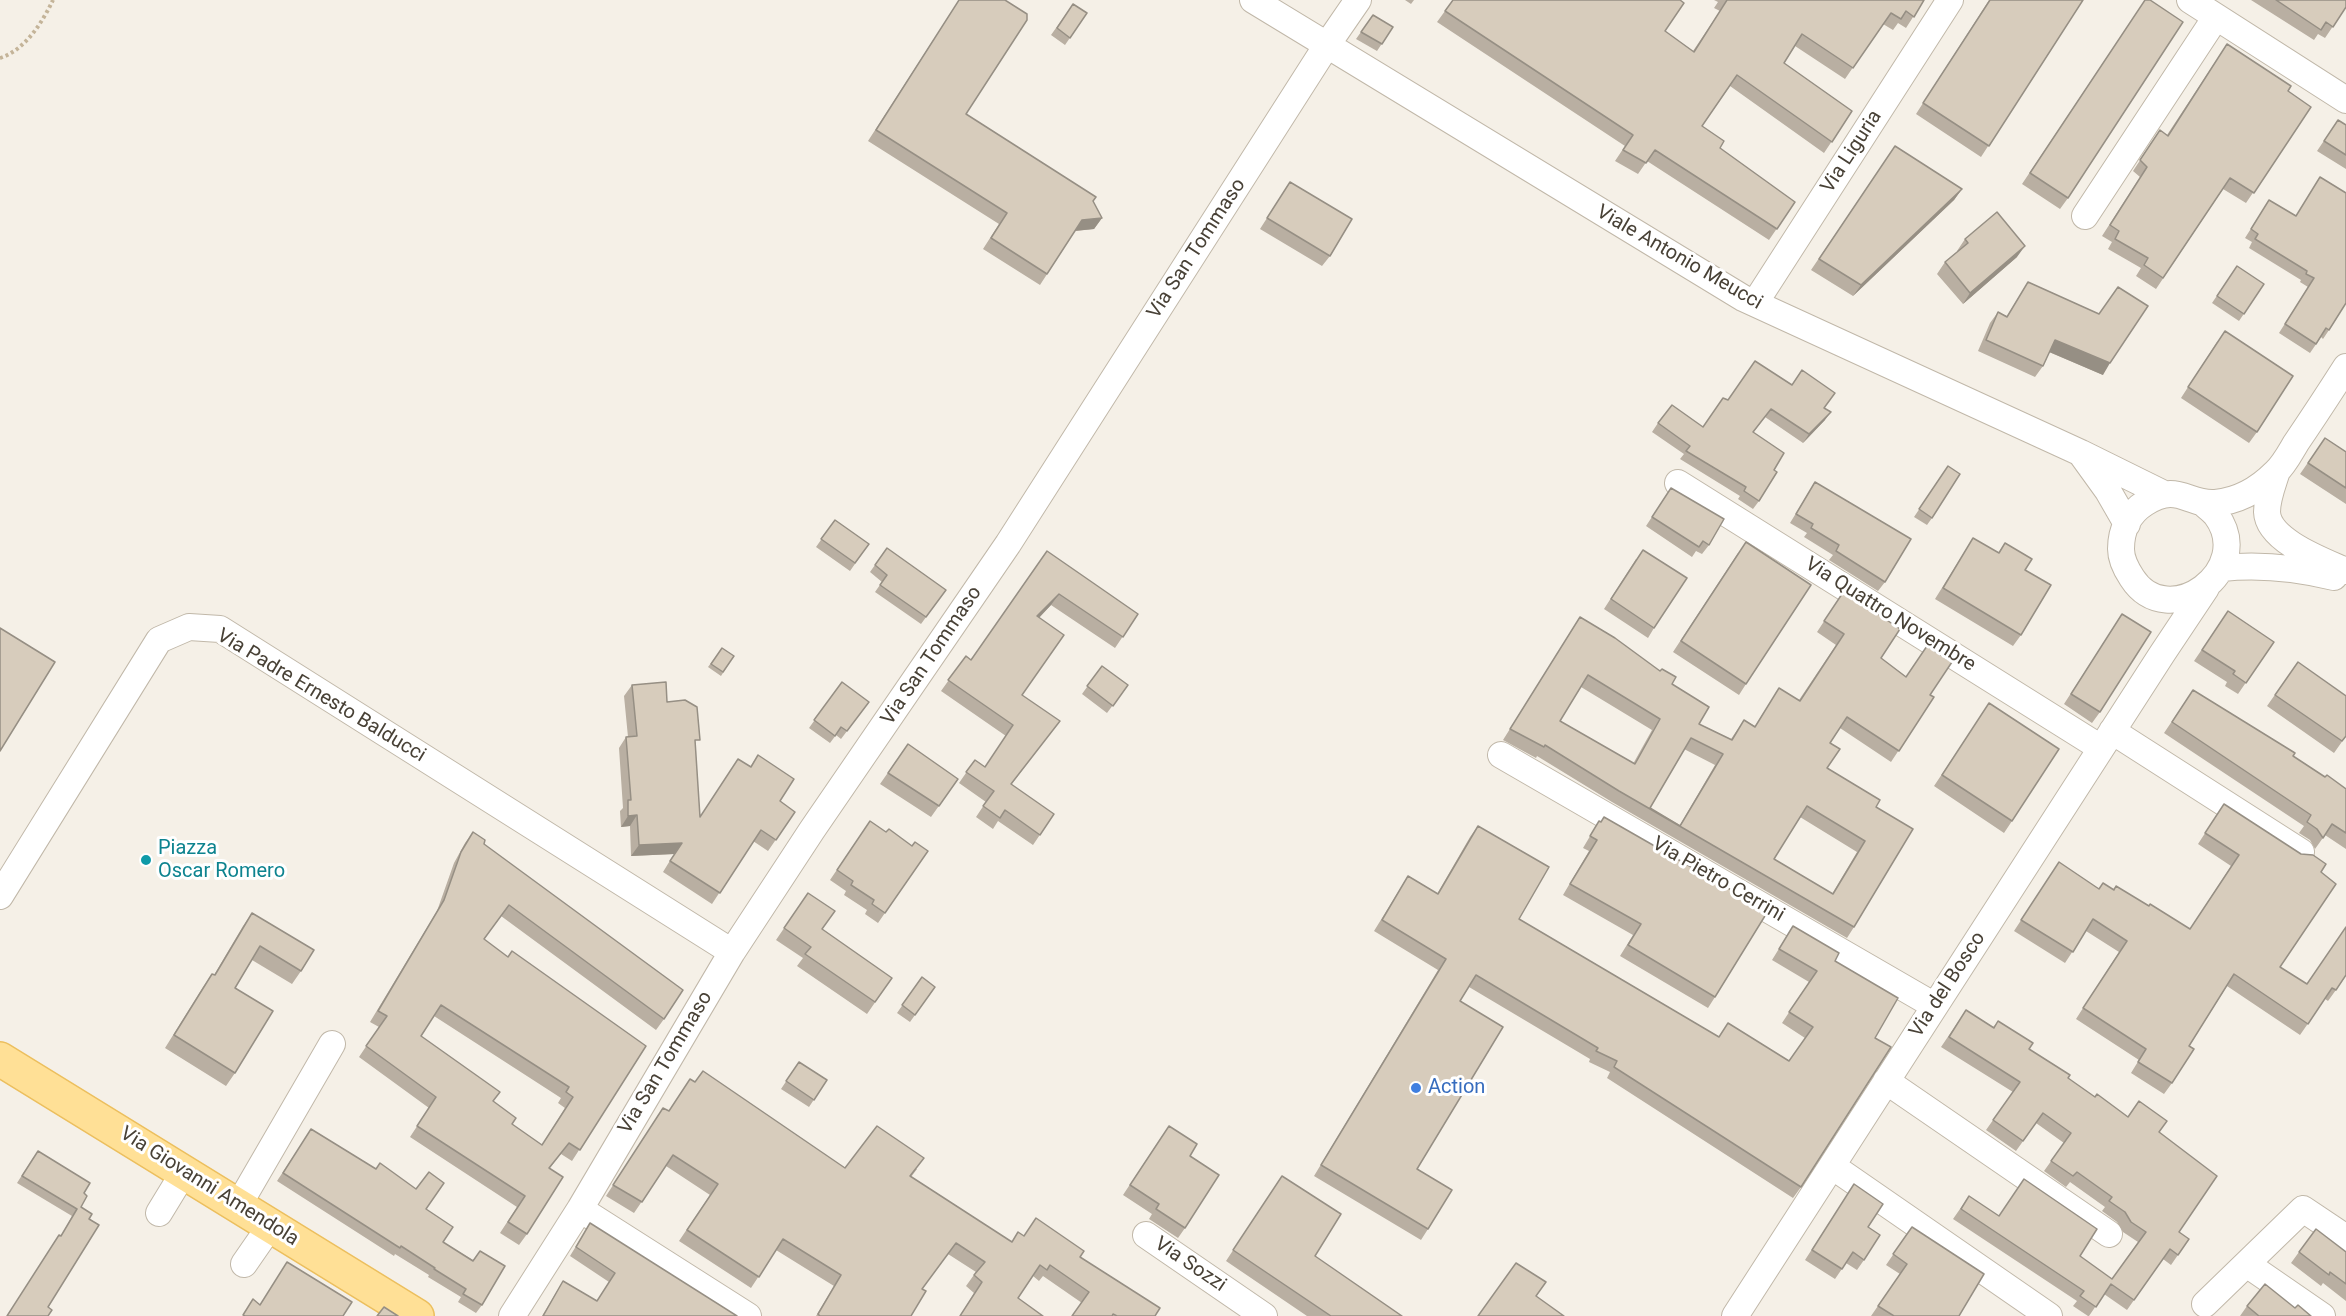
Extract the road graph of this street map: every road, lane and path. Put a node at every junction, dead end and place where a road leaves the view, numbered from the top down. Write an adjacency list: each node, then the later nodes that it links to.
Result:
1 (53, 0): 8 (path)
2 (1252, 0): 7 (street, Viale Antonio Meucci)
3 (1358, 0): 7 (street, Via San Tommaso)
4 (1950, 0): 11 (street, Via Liguria)
5 (2190, 0): 6 (street)
6 (2216, 17): 9 (street); 10 (street)
7 (1327, 45): 11 (street, Viale Antonio Meucci); 28 (street, Via San Tommaso)
8 (0, 58)
9 (2346, 100)
10 (2085, 216)
11 (1755, 303): 13 (street, Viale Antonio Meucci)
12 (2346, 367): 14 (street)
13 (2080, 453): 16 (street, Viale Antonio Meucci); 18 (street, Viale Antonio Meucci)
14 (2277, 471): 17 (street); 19 (street)
15 (1678, 483): 24 (street, Via Quattro Novembre)
16 (2164, 494): 17 (street); 18 (street)
17 (2202, 502): 20 (street, Via del Bosco)
18 (2127, 524): 22 (street)
19 (2346, 571)
20 (2214, 578): 21 (street); 22 (street); 23 (street, Via del Bosco)
21 (2346, 580)
22 (2156, 596): 23 (street)
23 (2162, 654): 24 (street, Via del Bosco)
24 (2107, 739): 26 (street, Via Quattro Novembre); 29 (street, Via del Bosco)
25 (1501, 755): 29 (street, Via Pietro Cerrini)
26 (2301, 852)
27 (0, 896): 28 (street, Via Padre Ernesto Balducci)
28 (732, 952): 36 (street, Via San Tommaso)
29 (1935, 1006): 32 (street, Via del Bosco)
30 (332, 1044): 35 (street)
31 (0, 1059): 34 (main road, Via Giovanni Amendola)
32 (1886, 1081): 33 (street, Via del Bosco); 39 (street)
33 (1832, 1166): 49 (street, Via del Bosco); 50 (street)
34 (184, 1172): 35 (main road, Via Giovanni Amendola); 37 (street)
35 (238, 1206): 38 (main road, Via Giovanni Amendola)
36 (580, 1209): 46 (street, Via San Tommaso); 47 (street)
37 (159, 1213)
38 (271, 1225): 42 (street); 45 (main road, Via Giovanni Amendola)
39 (2109, 1234)
40 (1146, 1235): 48 (street, Via Sozzi)
41 (2346, 1238): 43 (street)
42 (244, 1264)
43 (2248, 1265): 44 (street); 51 (street)
44 (2205, 1304)
45 (417, 1316)
46 (512, 1316)
47 (748, 1316)
48 (1264, 1316)
49 (1735, 1316)
50 (2049, 1316)
51 (2322, 1316)

